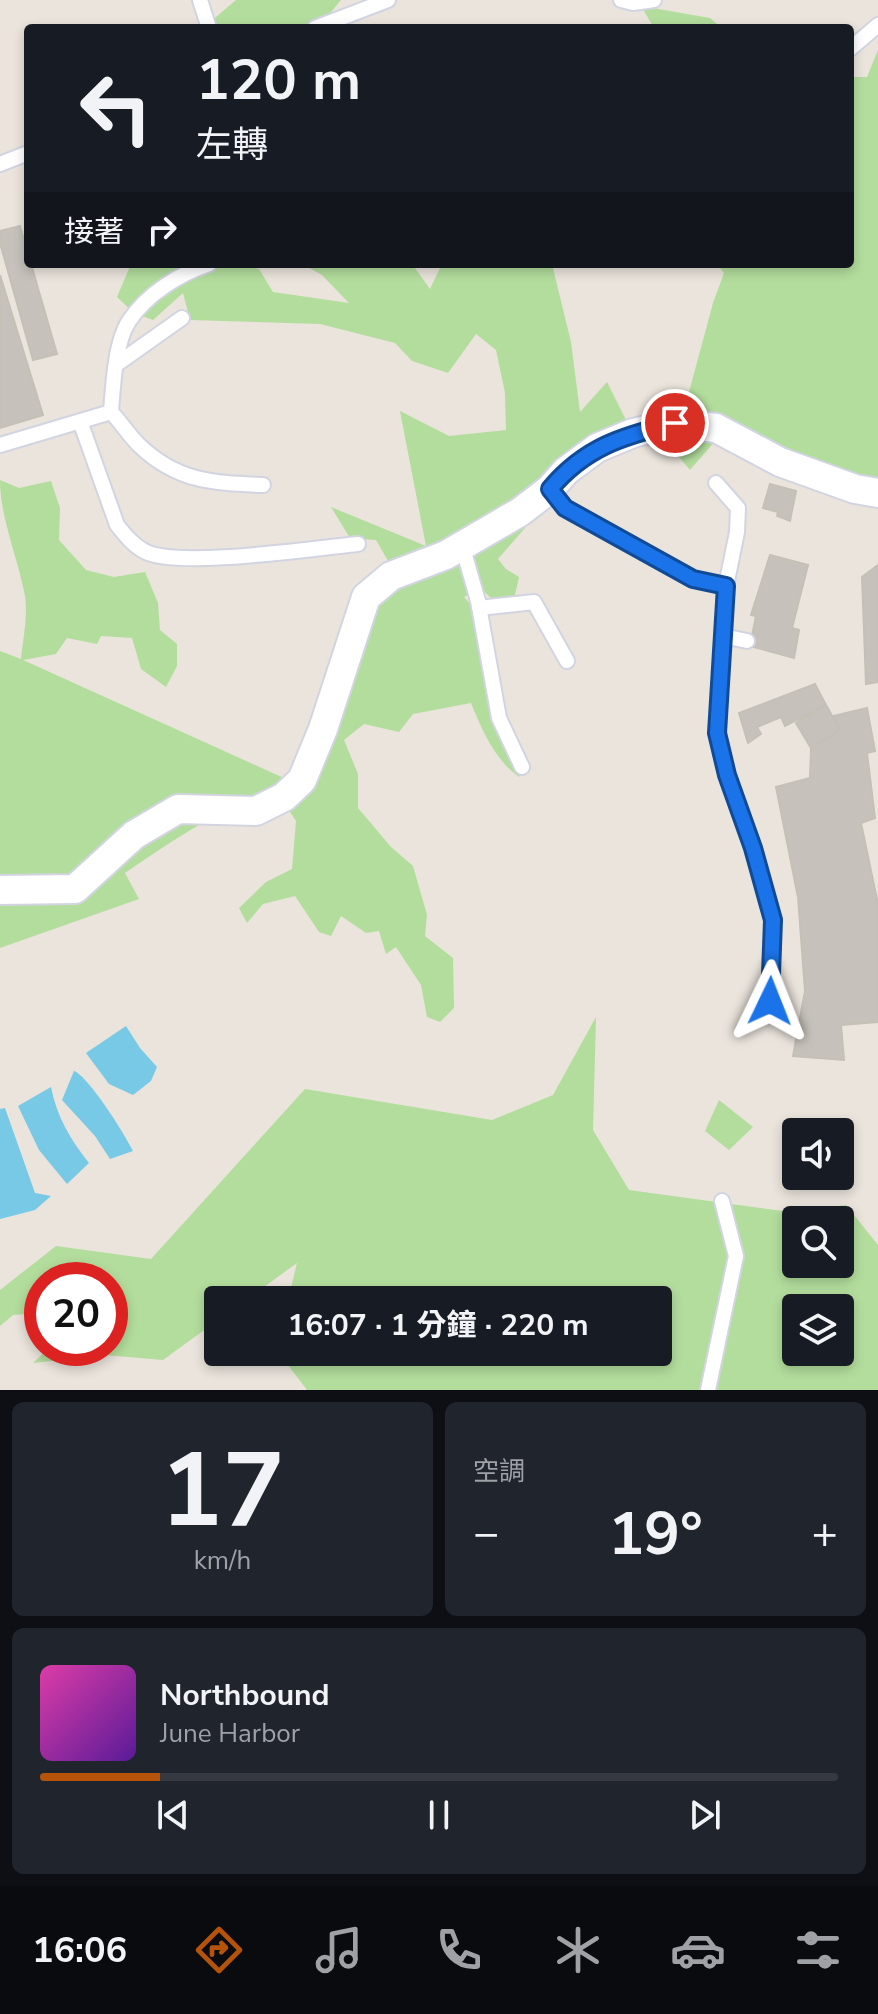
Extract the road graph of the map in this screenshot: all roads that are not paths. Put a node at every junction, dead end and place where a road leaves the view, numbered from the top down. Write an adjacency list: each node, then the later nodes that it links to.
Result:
1 (200, 0): 5 (lane)
2 (388, 0): 6 (lane)
3 (621, 0): 4 (lane)
4 (654, 0)
5 (208, 24)
6 (325, 24)
7 (878, 25): 8 (lane)
8 (854, 46)
9 (24, 155): 10 (lane)
10 (0, 164)
11 (201, 268): 13 (lane)
12 (182, 318): 13 (lane)
13 (117, 364): 14 (lane)
14 (111, 412): 15 (lane); 18 (lane)
15 (80, 421): 16 (lane); 21 (lane)
16 (0, 445)
17 (716, 483): 23 (lane)
18 (263, 485)
19 (550, 489): 20 (street); 22 (street); 23 (lane)
20 (878, 493)
21 (358, 544)
22 (462, 545): 24 (lane); 29 (street)
23 (726, 586): 25 (lane)
24 (479, 608): 27 (lane); 28 (lane)
25 (723, 636): 26 (lane); 30 (lane)
26 (747, 641)
27 (567, 661)
28 (522, 767)
29 (0, 890)
30 (770, 1001)
31 (722, 1201): 32 (lane)
32 (708, 1390)

